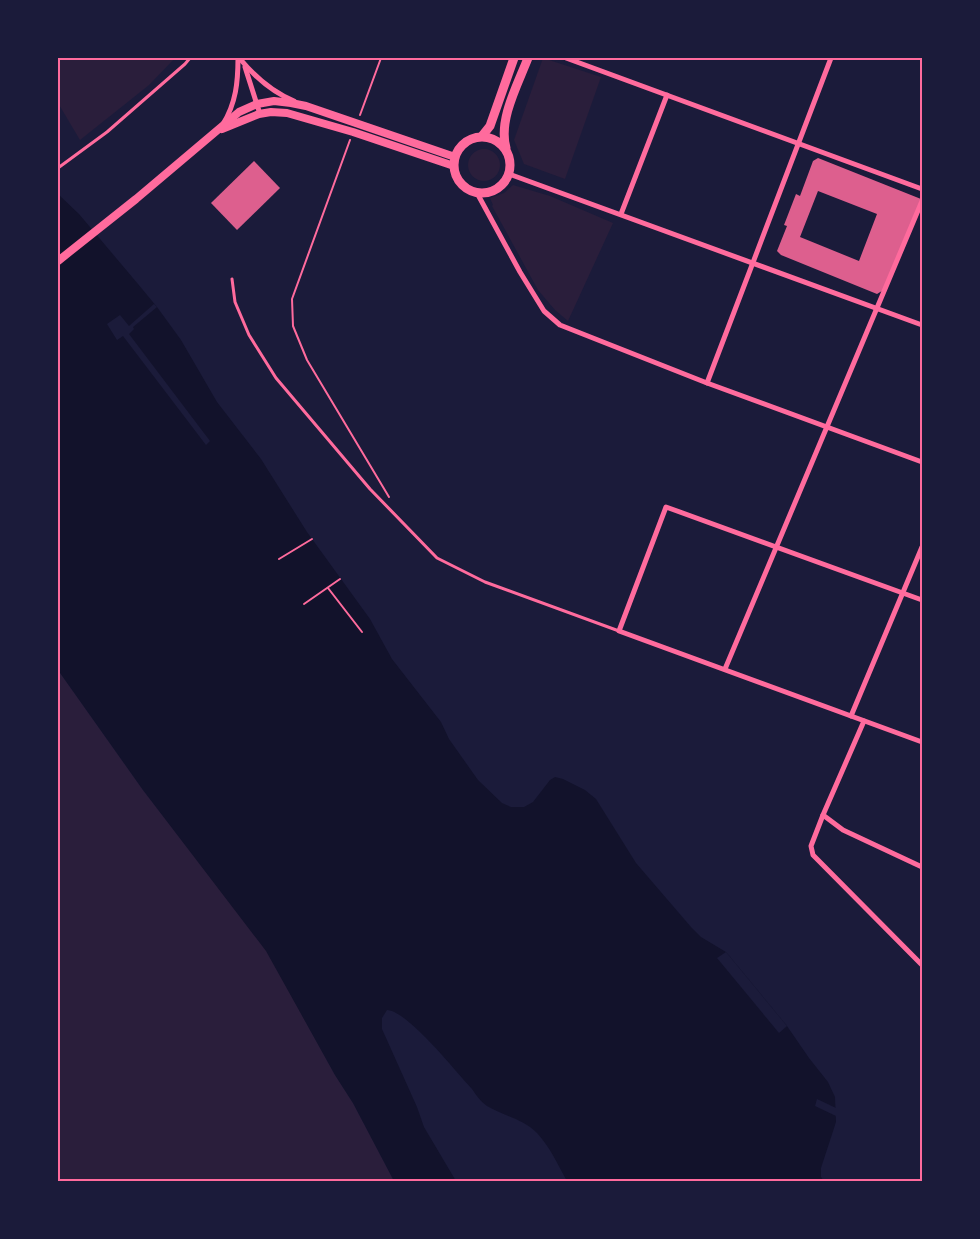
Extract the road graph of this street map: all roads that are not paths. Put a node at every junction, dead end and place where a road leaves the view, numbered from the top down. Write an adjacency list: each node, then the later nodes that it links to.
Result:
1 (190, 58): 16 (lane)
2 (240, 58): 8 (street); 9 (street); 11 (street)
3 (514, 58): 12 (main road)
4 (528, 58): 14 (main road)
5 (566, 58): 7 (street)
6 (831, 58): 13 (street)
7 (667, 95): 13 (street); 21 (street)
8 (257, 104): 9 (street); 10 (street); 11 (street)
9 (308, 107): 15 (street)
10 (260, 114): 11 (street); 15 (street)
11 (218, 130): 22 (street)
12 (482, 136): 14 (main road); 15 (main road)
13 (798, 144): 18 (street); 23 (street)
14 (507, 151): 17 (main road)
15 (454, 162): 19 (main road)
16 (58, 168)
17 (509, 174): 19 (main road); 21 (street)
18 (922, 189)
19 (477, 193): 27 (street)
20 (922, 201): 25 (street)
21 (621, 214): 23 (street)
22 (58, 261)
23 (752, 263): 25 (street); 27 (street)
24 (232, 279): 34 (lane)
25 (877, 309): 26 (street); 28 (street)
26 (922, 325)
27 (707, 383): 28 (street)
28 (827, 427): 29 (street); 30 (street)
29 (922, 462)
30 (777, 547): 32 (street); 34 (street); 35 (street)
31 (922, 547): 32 (street)
32 (903, 593): 33 (street); 36 (street)
33 (922, 600)
34 (619, 631): 35 (street)
35 (725, 669): 36 (street)
36 (851, 716): 37 (street)
37 (864, 721): 38 (street); 39 (street)
38 (922, 742)
39 (823, 815): 40 (street); 41 (street)
40 (922, 867)
41 (922, 962)

